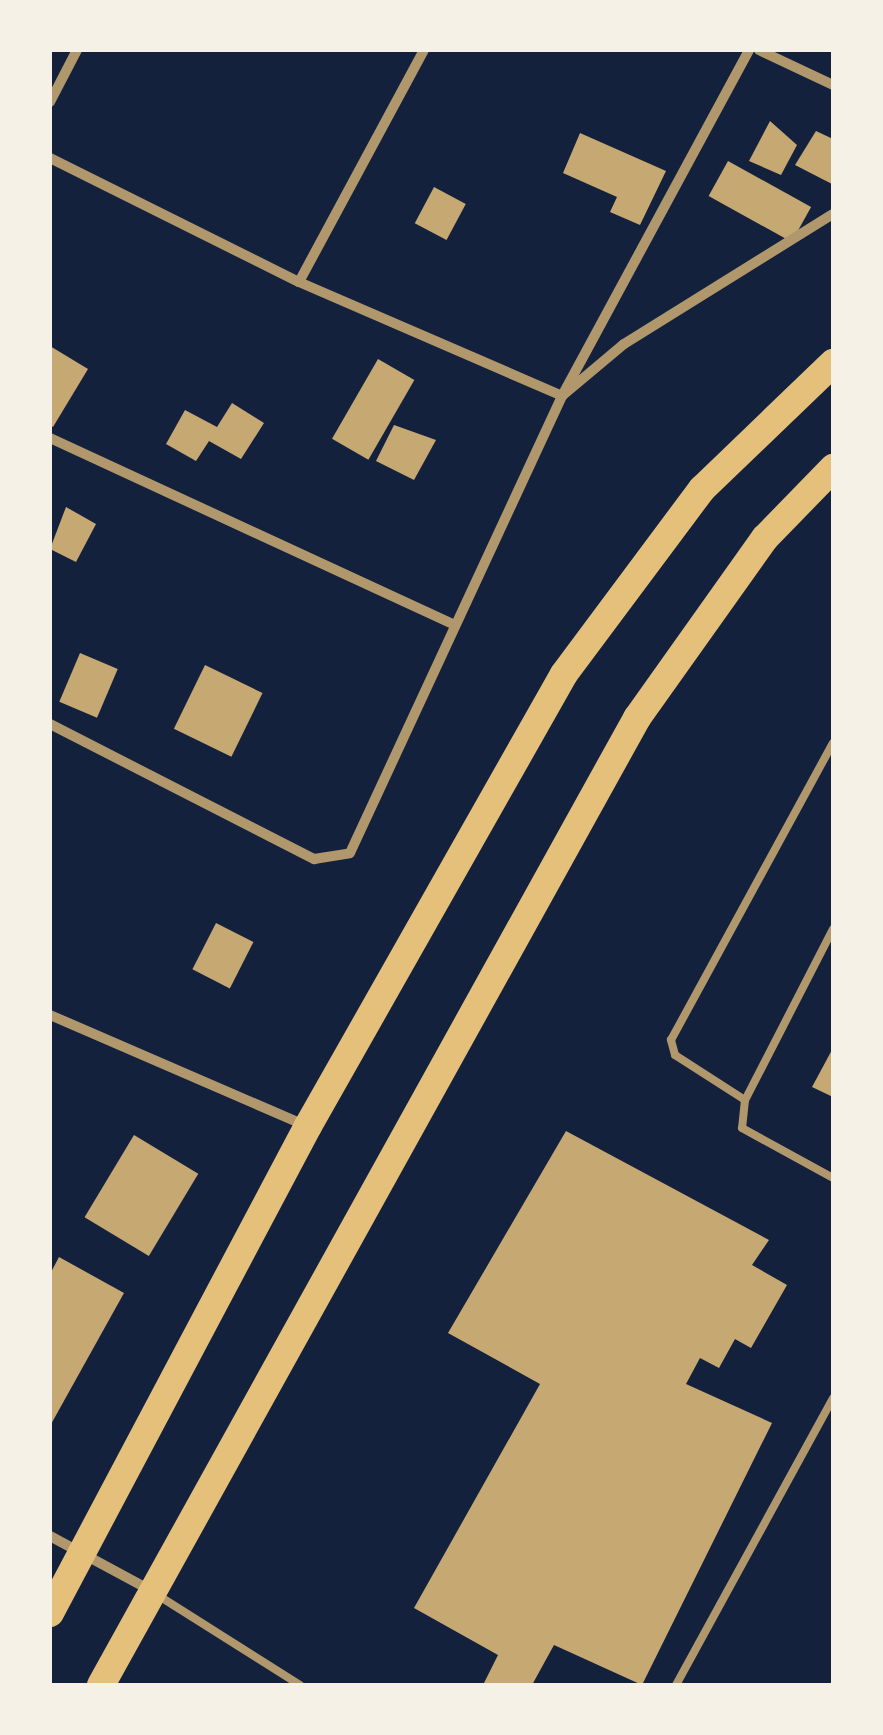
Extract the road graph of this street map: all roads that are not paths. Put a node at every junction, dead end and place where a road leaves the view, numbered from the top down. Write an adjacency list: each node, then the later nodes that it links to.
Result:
1 (77, 50): 6 (street)
2 (424, 50): 9 (street)
3 (748, 50): 11 (street)
4 (760, 50): 5 (street)
5 (833, 85)
6 (50, 102)
7 (50, 158): 9 (street)
8 (833, 214): 11 (street)
9 (299, 282): 11 (street)
10 (833, 363): 20 (highway)
11 (562, 396): 14 (street)
12 (50, 438): 14 (street)
13 (833, 468): 25 (highway)
14 (455, 625): 15 (street)
15 (50, 724)
16 (833, 742): 19 (lane)
17 (833, 929): 19 (lane)
18 (50, 1015): 20 (street)
19 (745, 1100): 21 (lane)
20 (308, 1126): 24 (highway)
21 (833, 1178)
22 (833, 1398): 29 (lane)
23 (50, 1536): 24 (street)
24 (82, 1553): 25 (street); 26 (highway)
25 (152, 1591): 27 (highway); 28 (lane)
26 (50, 1613)
27 (101, 1685)
28 (300, 1685)
29 (676, 1685)

